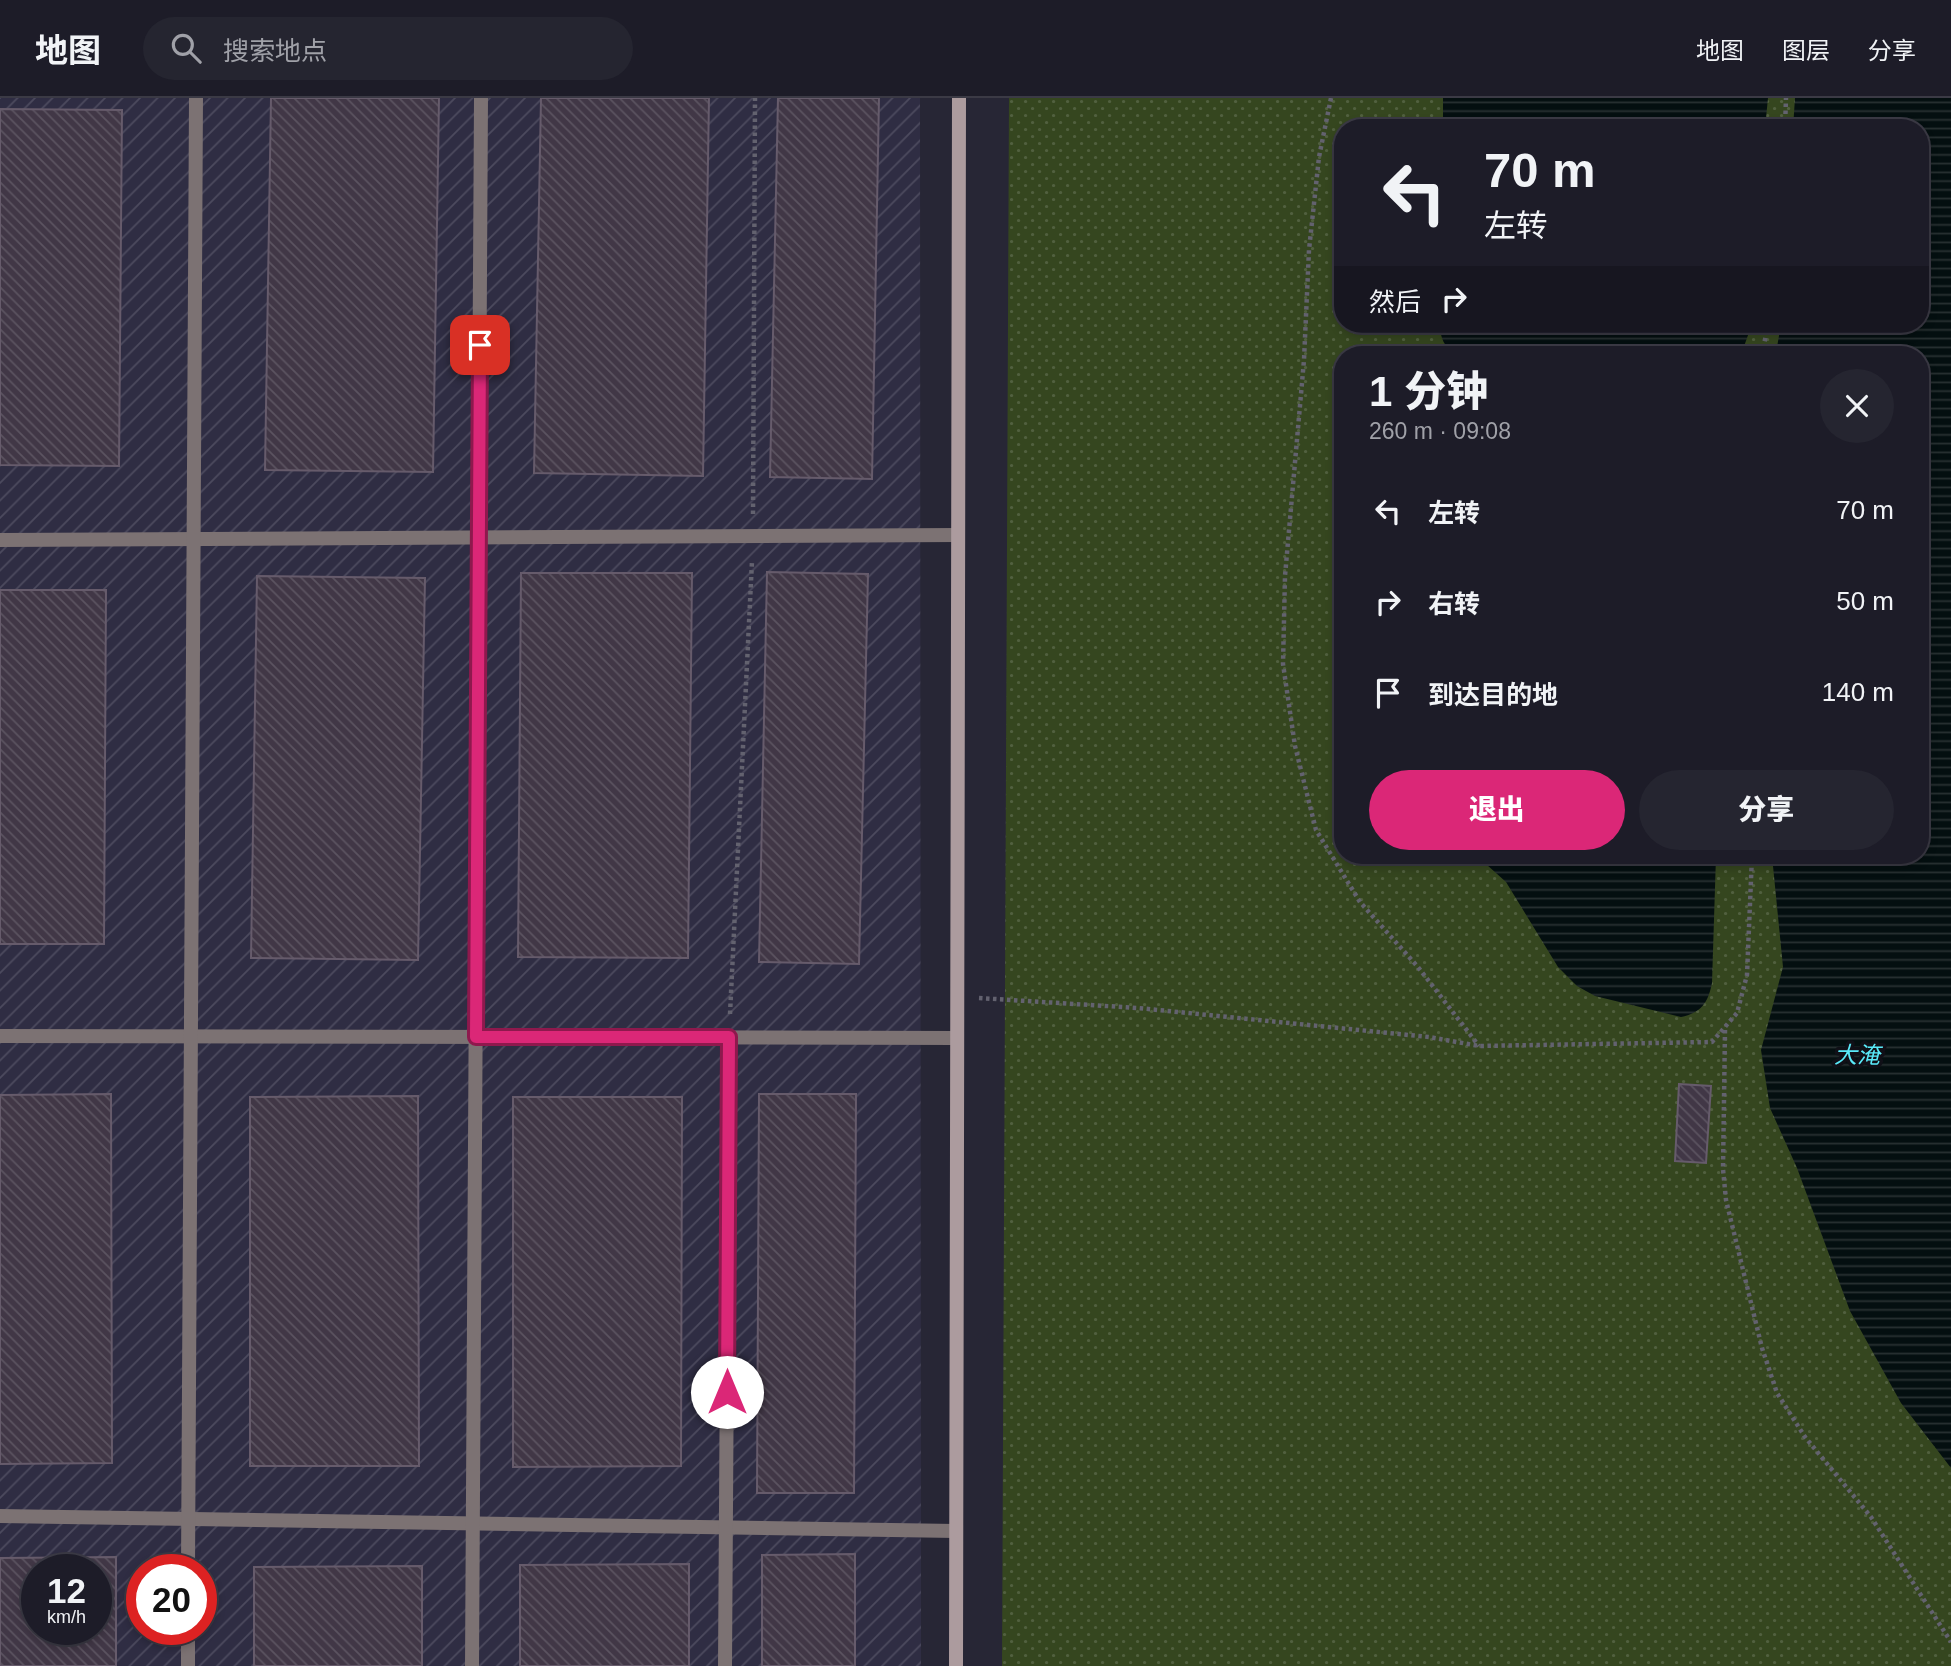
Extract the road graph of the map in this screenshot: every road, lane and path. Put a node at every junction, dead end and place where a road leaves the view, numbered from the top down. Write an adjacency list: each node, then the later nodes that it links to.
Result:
1 (196, 98): 11 (lane)
2 (481, 98): 10 (lane)
3 (755, 98): 9 (path)
4 (958, 98): 8 (street)
5 (1331, 98): 13 (path)
6 (1786, 98): 7 (path)
7 (1785, 119)
8 (958, 535): 9 (lane); 16 (street)
9 (753, 536): 10 (lane); 21 (path)
10 (478, 537): 11 (lane); 20 (lane)
11 (194, 539): 12 (lane); 19 (lane)
12 (0, 540)
13 (1334, 860)
14 (1337, 864): 23 (path)
15 (1752, 864): 17 (path)
16 (957, 997): 22 (street); 23 (path)
17 (1725, 1028): 23 (path); 30 (path)
18 (0, 1036): 19 (lane)
19 (191, 1037): 20 (lane); 25 (lane)
20 (476, 1037): 21 (lane); 26 (lane)
21 (729, 1037): 22 (lane); 27 (lane)
22 (957, 1038): 28 (street)
23 (1479, 1046)
24 (0, 1517): 25 (lane)
25 (188, 1520): 26 (lane); 29 (lane)
26 (472, 1524): 27 (lane); 33 (lane)
27 (726, 1528): 28 (lane); 34 (lane)
28 (956, 1531): 35 (street)
29 (188, 1554)
30 (1951, 1642)
31 (188, 1645): 32 (lane)
32 (188, 1666)
33 (472, 1666)
34 (724, 1666)
35 (956, 1666)

